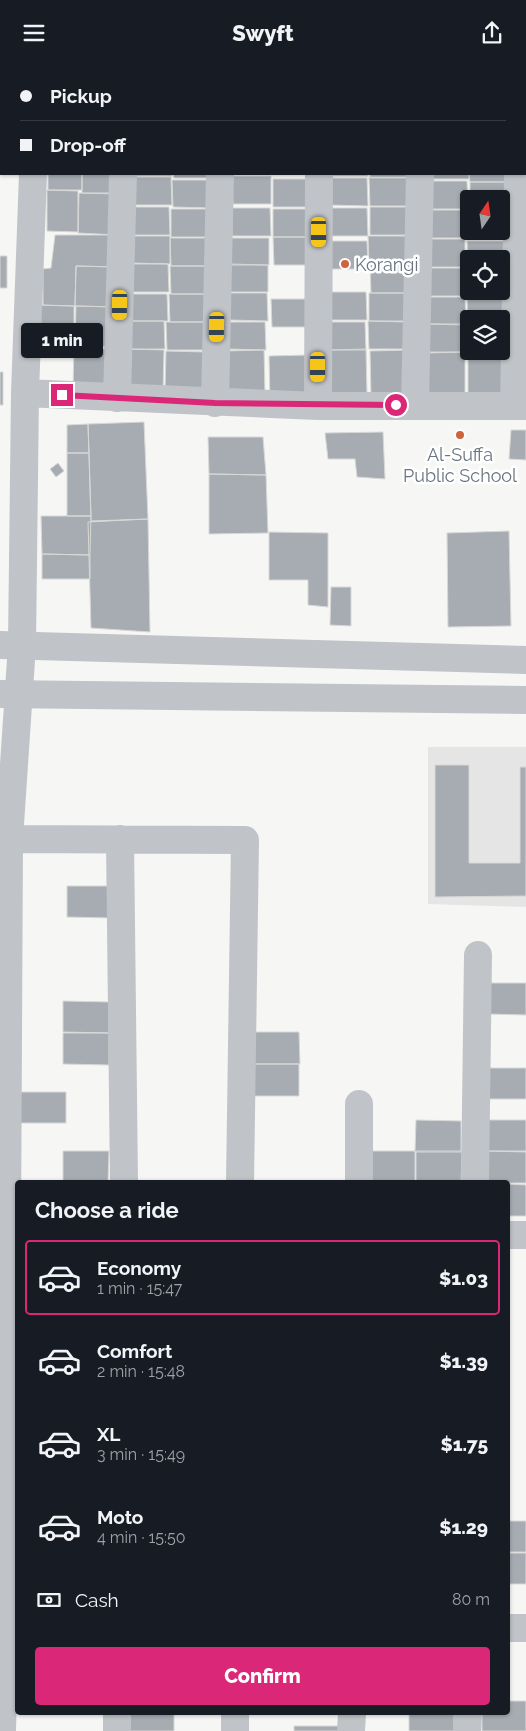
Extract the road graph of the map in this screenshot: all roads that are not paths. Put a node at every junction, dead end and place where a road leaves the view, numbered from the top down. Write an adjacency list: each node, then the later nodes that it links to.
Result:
1 (33, 175): 7 (street)
2 (123, 175): 8 (street)
3 (220, 175): 9 (street)
4 (320, 175): 11 (street)
5 (420, 175): 10 (street)
6 (518, 175): 12 (street)
7 (25, 393): 8 (street); 13 (street)
8 (117, 398): 9 (street)
9 (215, 403): 11 (street)
10 (415, 405): 11 (street); 12 (street)
11 (318, 406)
12 (520, 406)
13 (11, 645): 14 (street); 15 (street)
14 (526, 660)
15 (10, 695): 16 (street); 17 (street)
16 (526, 700)
17 (4, 839): 18 (street); 27 (street)
18 (120, 839): 21 (street); 22 (street)
19 (478, 955): 24 (street)
20 (359, 1104): 23 (street)
21 (124, 1180)
22 (240, 1180)
23 (359, 1180)
24 (475, 1180)
25 (510, 1235): 26 (street)
26 (526, 1235)
27 (8, 1240): 28 (street)
28 (8, 1625): 35 (street)
29 (510, 1628): 30 (street)
30 (526, 1628)
31 (117, 1715): 36 (street)
32 (235, 1715): 37 (street)
33 (352, 1715): 38 (street)
34 (468, 1715): 39 (street)
35 (2, 1731)
36 (117, 1731)
37 (235, 1731)
38 (352, 1731)
39 (467, 1731)

